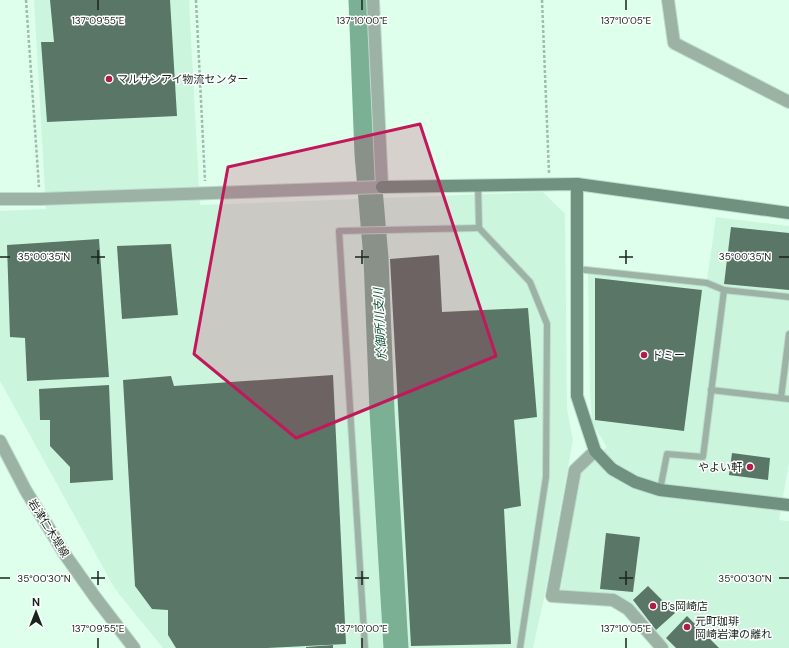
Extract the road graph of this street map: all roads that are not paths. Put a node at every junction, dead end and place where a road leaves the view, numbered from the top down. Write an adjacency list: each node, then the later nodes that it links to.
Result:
1 (373, 0): 6 (street)
2 (668, 0): 3 (street)
3 (789, 102)
4 (577, 184): 5 (street); 8 (street); 10 (street)
5 (478, 185): 6 (street); 9 (lane)
6 (382, 186): 7 (street)
7 (0, 199)
8 (789, 213)
9 (479, 228): 22 (lane); 23 (lane)
10 (577, 269): 11 (lane); 18 (street)
11 (724, 290): 12 (lane); 14 (lane)
12 (789, 297)
13 (789, 334): 15 (lane)
14 (711, 390): 15 (lane); 19 (lane)
15 (781, 398): 16 (lane)
16 (789, 399)
17 (0, 441): 21 (street, 岩津仁木堤線)
18 (595, 451): 19 (street); 24 (street)
19 (660, 490): 20 (street)
20 (789, 505)
21 (134, 648)
22 (365, 648)
23 (520, 648)
24 (662, 648)

